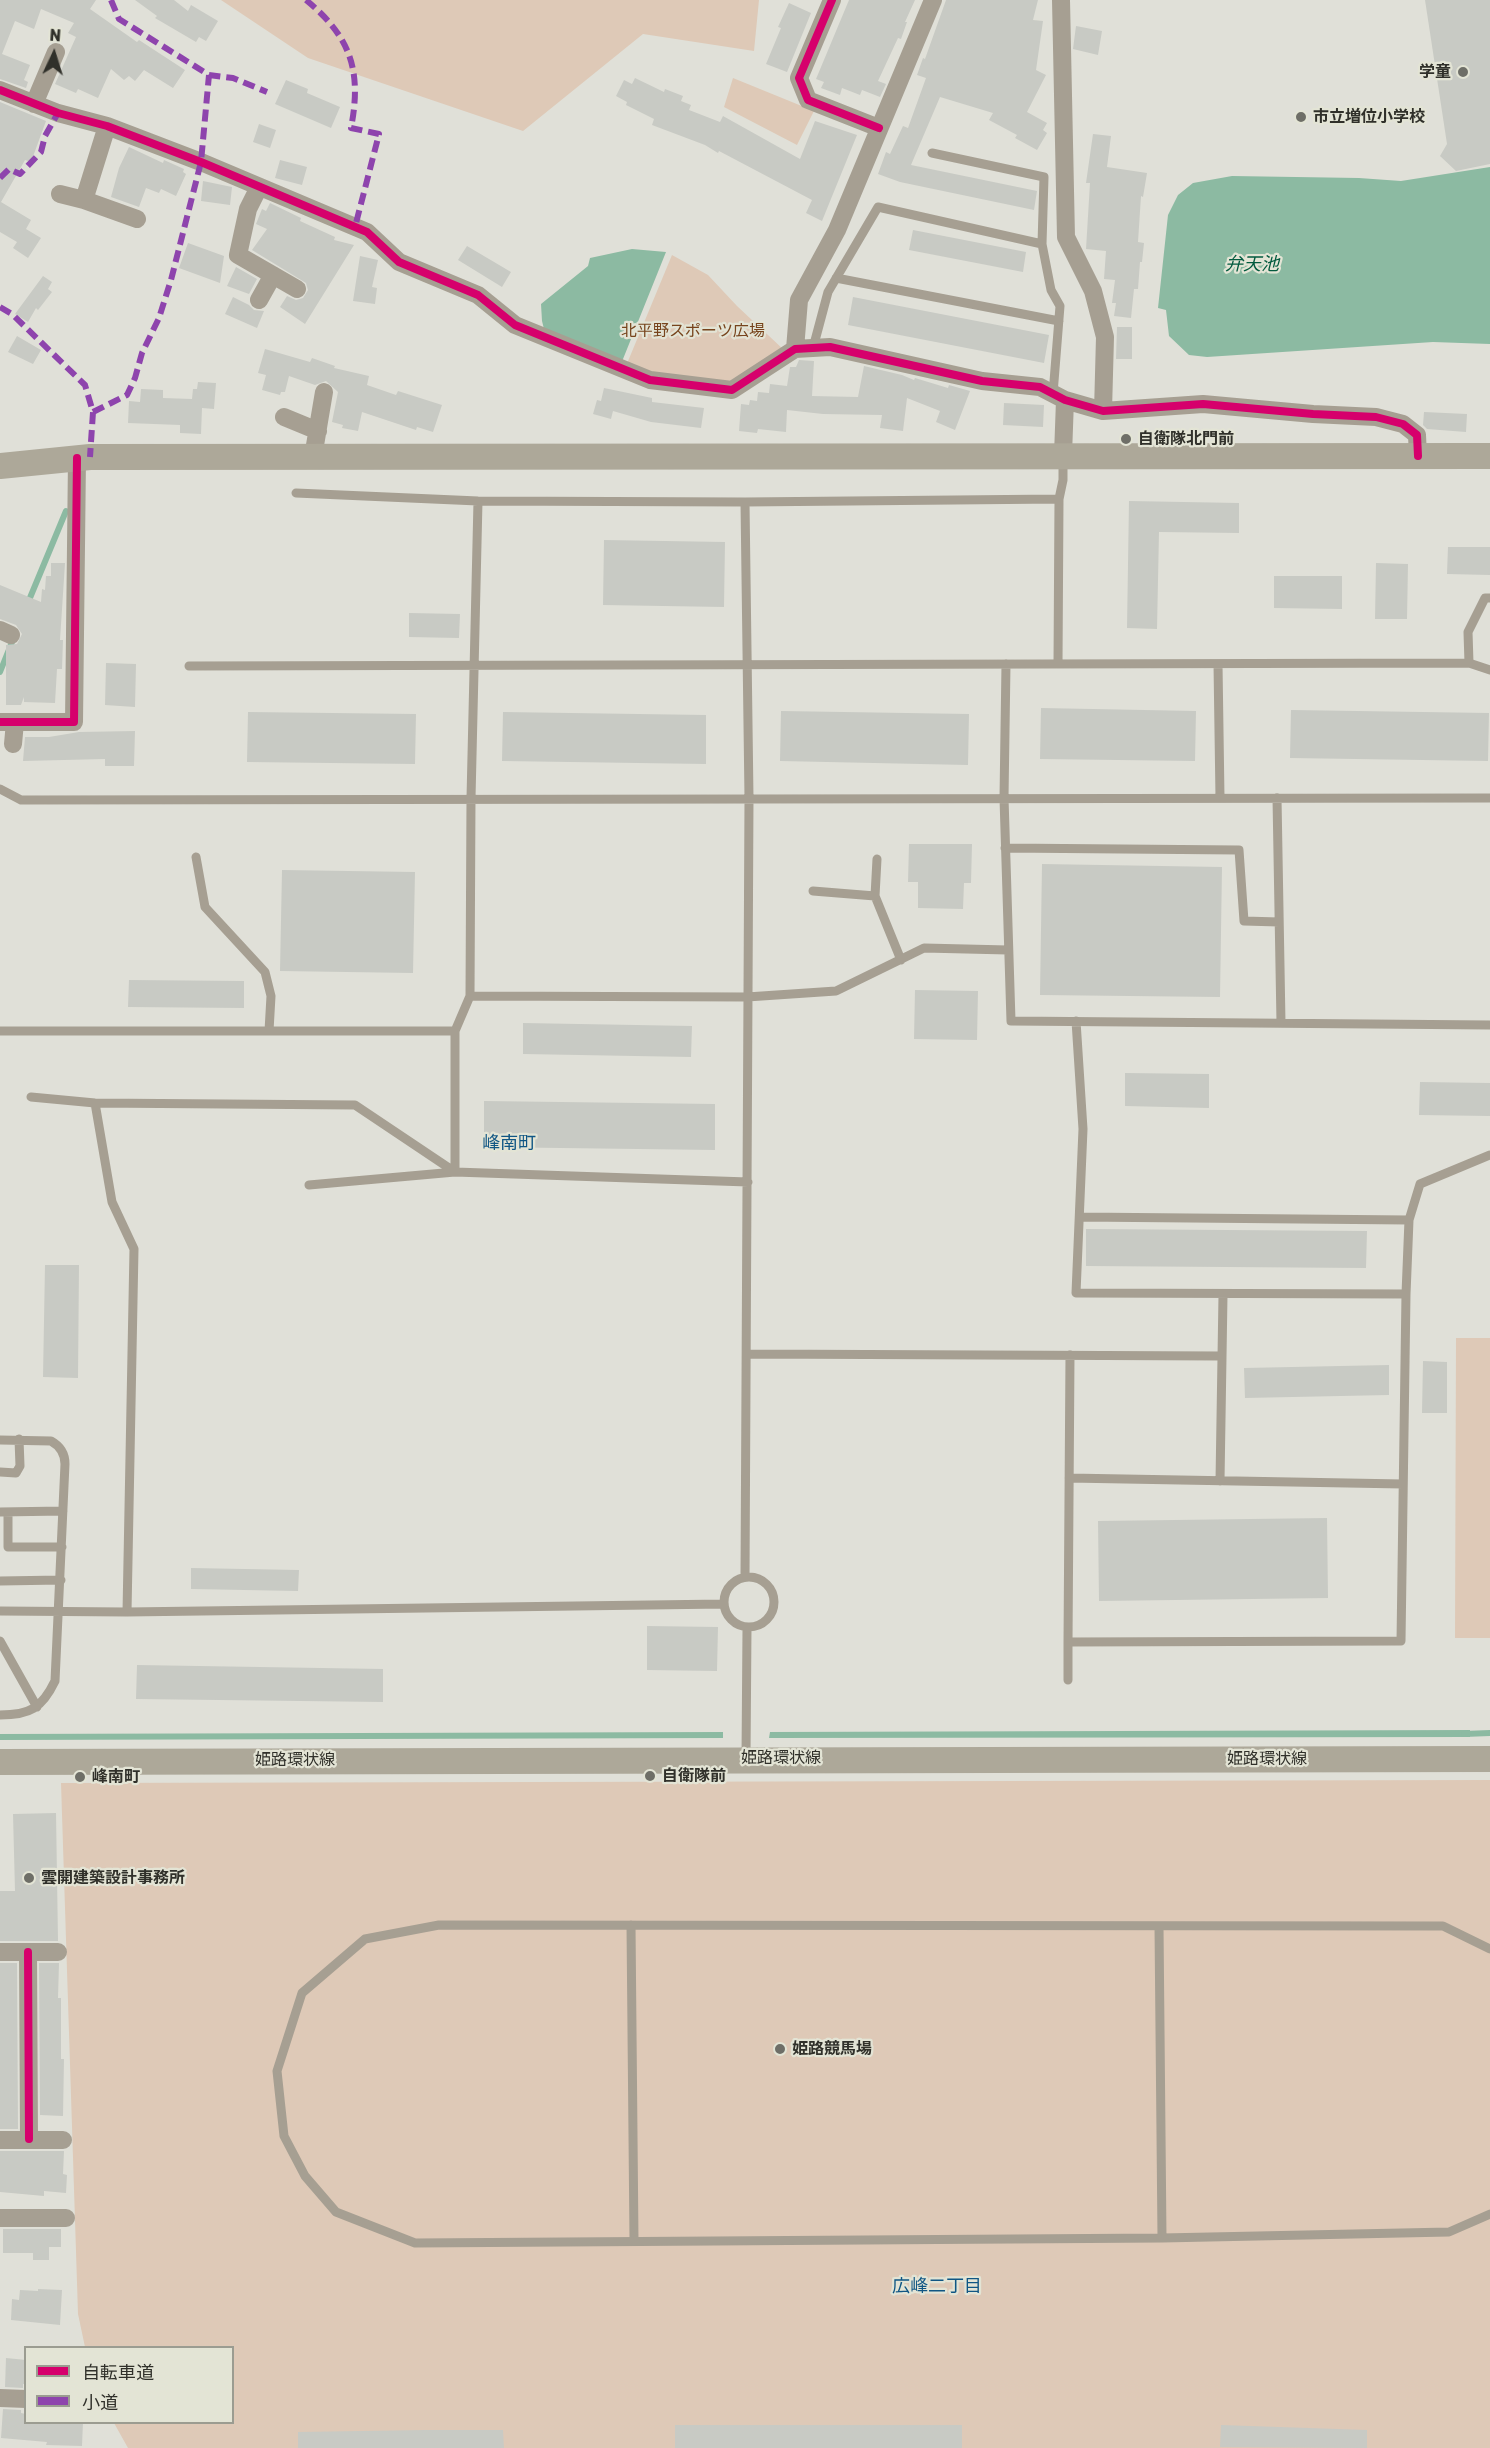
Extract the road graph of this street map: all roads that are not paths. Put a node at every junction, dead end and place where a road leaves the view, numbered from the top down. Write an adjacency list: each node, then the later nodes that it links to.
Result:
1 (832, 0): 8 (street)
2 (933, 0): 8 (street)
3 (1061, 0): 23 (street)
4 (56, 52): 6 (street)
5 (0, 90): 6 (street)
6 (34, 104): 7 (street)
7 (107, 126): 10 (street); 12 (street)
8 (879, 128): 20 (street)
9 (932, 153): 14 (lane)
10 (259, 187): 15 (street); 20 (street)
11 (60, 194): 12 (street)
12 (84, 200): 13 (street)
13 (137, 219)
14 (1042, 244): 16 (lane); 19 (lane)
15 (273, 275): 17 (street); 18 (street)
16 (836, 278): 19 (lane); 20 (lane)
17 (297, 289)
18 (259, 300)
19 (1059, 321): 22 (lane)
20 (804, 349): 22 (street)
21 (324, 392): 25 (street)
22 (1059, 397): 23 (street); 26 (street)
23 (1103, 411): 27 (street)
24 (284, 417): 25 (street)
25 (318, 431): 29 (street)
26 (1064, 455): 27 (street); 29 (street); 33 (lane)
27 (1418, 456): 28 (street)
28 (1490, 456)
29 (313, 457): 30 (street)
30 (77, 458): 31 (street); 45 (street)
31 (0, 466)
32 (296, 493): 34 (lane)
33 (1059, 499): 35 (lane); 40 (lane)
34 (478, 501): 35 (lane); 42 (lane)
35 (746, 502): 38 (lane)
36 (1490, 598): 37 (lane)
37 (1469, 663): 41 (lane); 44 (lane)
38 (747, 664): 39 (lane); 42 (lane); 49 (lane)
39 (1006, 664): 40 (lane); 50 (lane)
40 (1058, 664): 41 (lane)
41 (1218, 664): 51 (lane)
42 (475, 665): 43 (lane); 48 (lane)
43 (189, 666)
44 (1490, 670)
45 (7, 722): 46 (street)
46 (13, 744)
47 (0, 789): 48 (lane)
48 (471, 798): 49 (lane); 62 (lane)
49 (749, 798): 50 (lane); 63 (lane)
50 (1004, 798): 51 (lane); 54 (lane)
51 (1220, 798): 52 (lane)
52 (1277, 798): 53 (lane); 59 (lane)
53 (1490, 798)
54 (1005, 848): 59 (lane); 60 (lane)
55 (196, 857): 68 (lane)
56 (877, 859): 58 (lane)
57 (813, 891): 58 (lane)
58 (875, 896): 61 (lane)
59 (1279, 922): 65 (lane)
60 (1008, 950): 61 (lane); 64 (lane)
61 (901, 960): 63 (lane)
62 (471, 996): 63 (lane); 69 (lane)
63 (747, 997): 74 (lane)
64 (1076, 1022): 65 (lane); 76 (lane)
65 (1281, 1023): 66 (lane)
66 (1490, 1024)
67 (0, 1031): 68 (lane)
68 (269, 1031): 69 (lane)
69 (455, 1031): 73 (lane)
70 (31, 1097): 71 (lane)
71 (95, 1103): 73 (lane); 98 (lane)
72 (1490, 1155): 77 (lane)
73 (455, 1172): 74 (lane); 75 (lane)
74 (748, 1182): 80 (lane)
75 (309, 1185)
76 (1080, 1217): 77 (lane); 79 (lane)
77 (1409, 1220): 78 (lane)
78 (1406, 1294): 79 (lane); 88 (lane)
79 (1223, 1295): 82 (lane)
80 (748, 1354): 81 (lane); 92 (lane)
81 (1070, 1355): 82 (lane); 86 (lane)
82 (1222, 1356): 87 (lane)
83 (19, 1439): 84 (lane); 85 (lane); 89 (lane)
84 (0, 1440)
85 (0, 1472)
86 (1069, 1478): 87 (lane); 101 (lane)
87 (1220, 1481): 88 (lane)
88 (1403, 1484): 101 (lane)
89 (63, 1511): 90 (lane); 91 (lane)
90 (4, 1512): 91 (lane)
91 (62, 1547): 93 (lane)
92 (745, 1577): 95 (lane); 99 (lane)
93 (60, 1580): 94 (lane); 97 (lane)
94 (0, 1581)
95 (724, 1604): 98 (lane); 99 (lane)
96 (0, 1611): 97 (lane)
97 (59, 1612): 98 (lane); 103 (lane)
98 (127, 1612)
99 (747, 1628): 105 (lane)
100 (0, 1641): 103 (lane)
101 (1068, 1642): 102 (lane)
102 (1068, 1680)
103 (38, 1707): 104 (lane)
104 (0, 1715)
105 (746, 1758): 106 (street, 姫路環状線); 107 (street, 姫路環状線)
106 (1490, 1759)
107 (0, 1762)
108 (631, 1925): 109 (lane); 121 (lane); 121 (lane)
109 (1159, 1926): 110 (lane); 120 (lane)
110 (1490, 1949)
111 (0, 1952): 112 (street)
112 (28, 1952): 113 (street); 114 (street)
113 (58, 1952)
114 (29, 2139): 115 (street); 116 (street)
115 (0, 2140)
116 (63, 2140)
117 (1490, 2214): 120 (lane)
118 (0, 2218): 119 (street)
119 (66, 2218)
120 (1162, 2238): 121 (lane)
121 (634, 2241)
122 (0, 2398): 123 (street)
123 (24, 2399)

